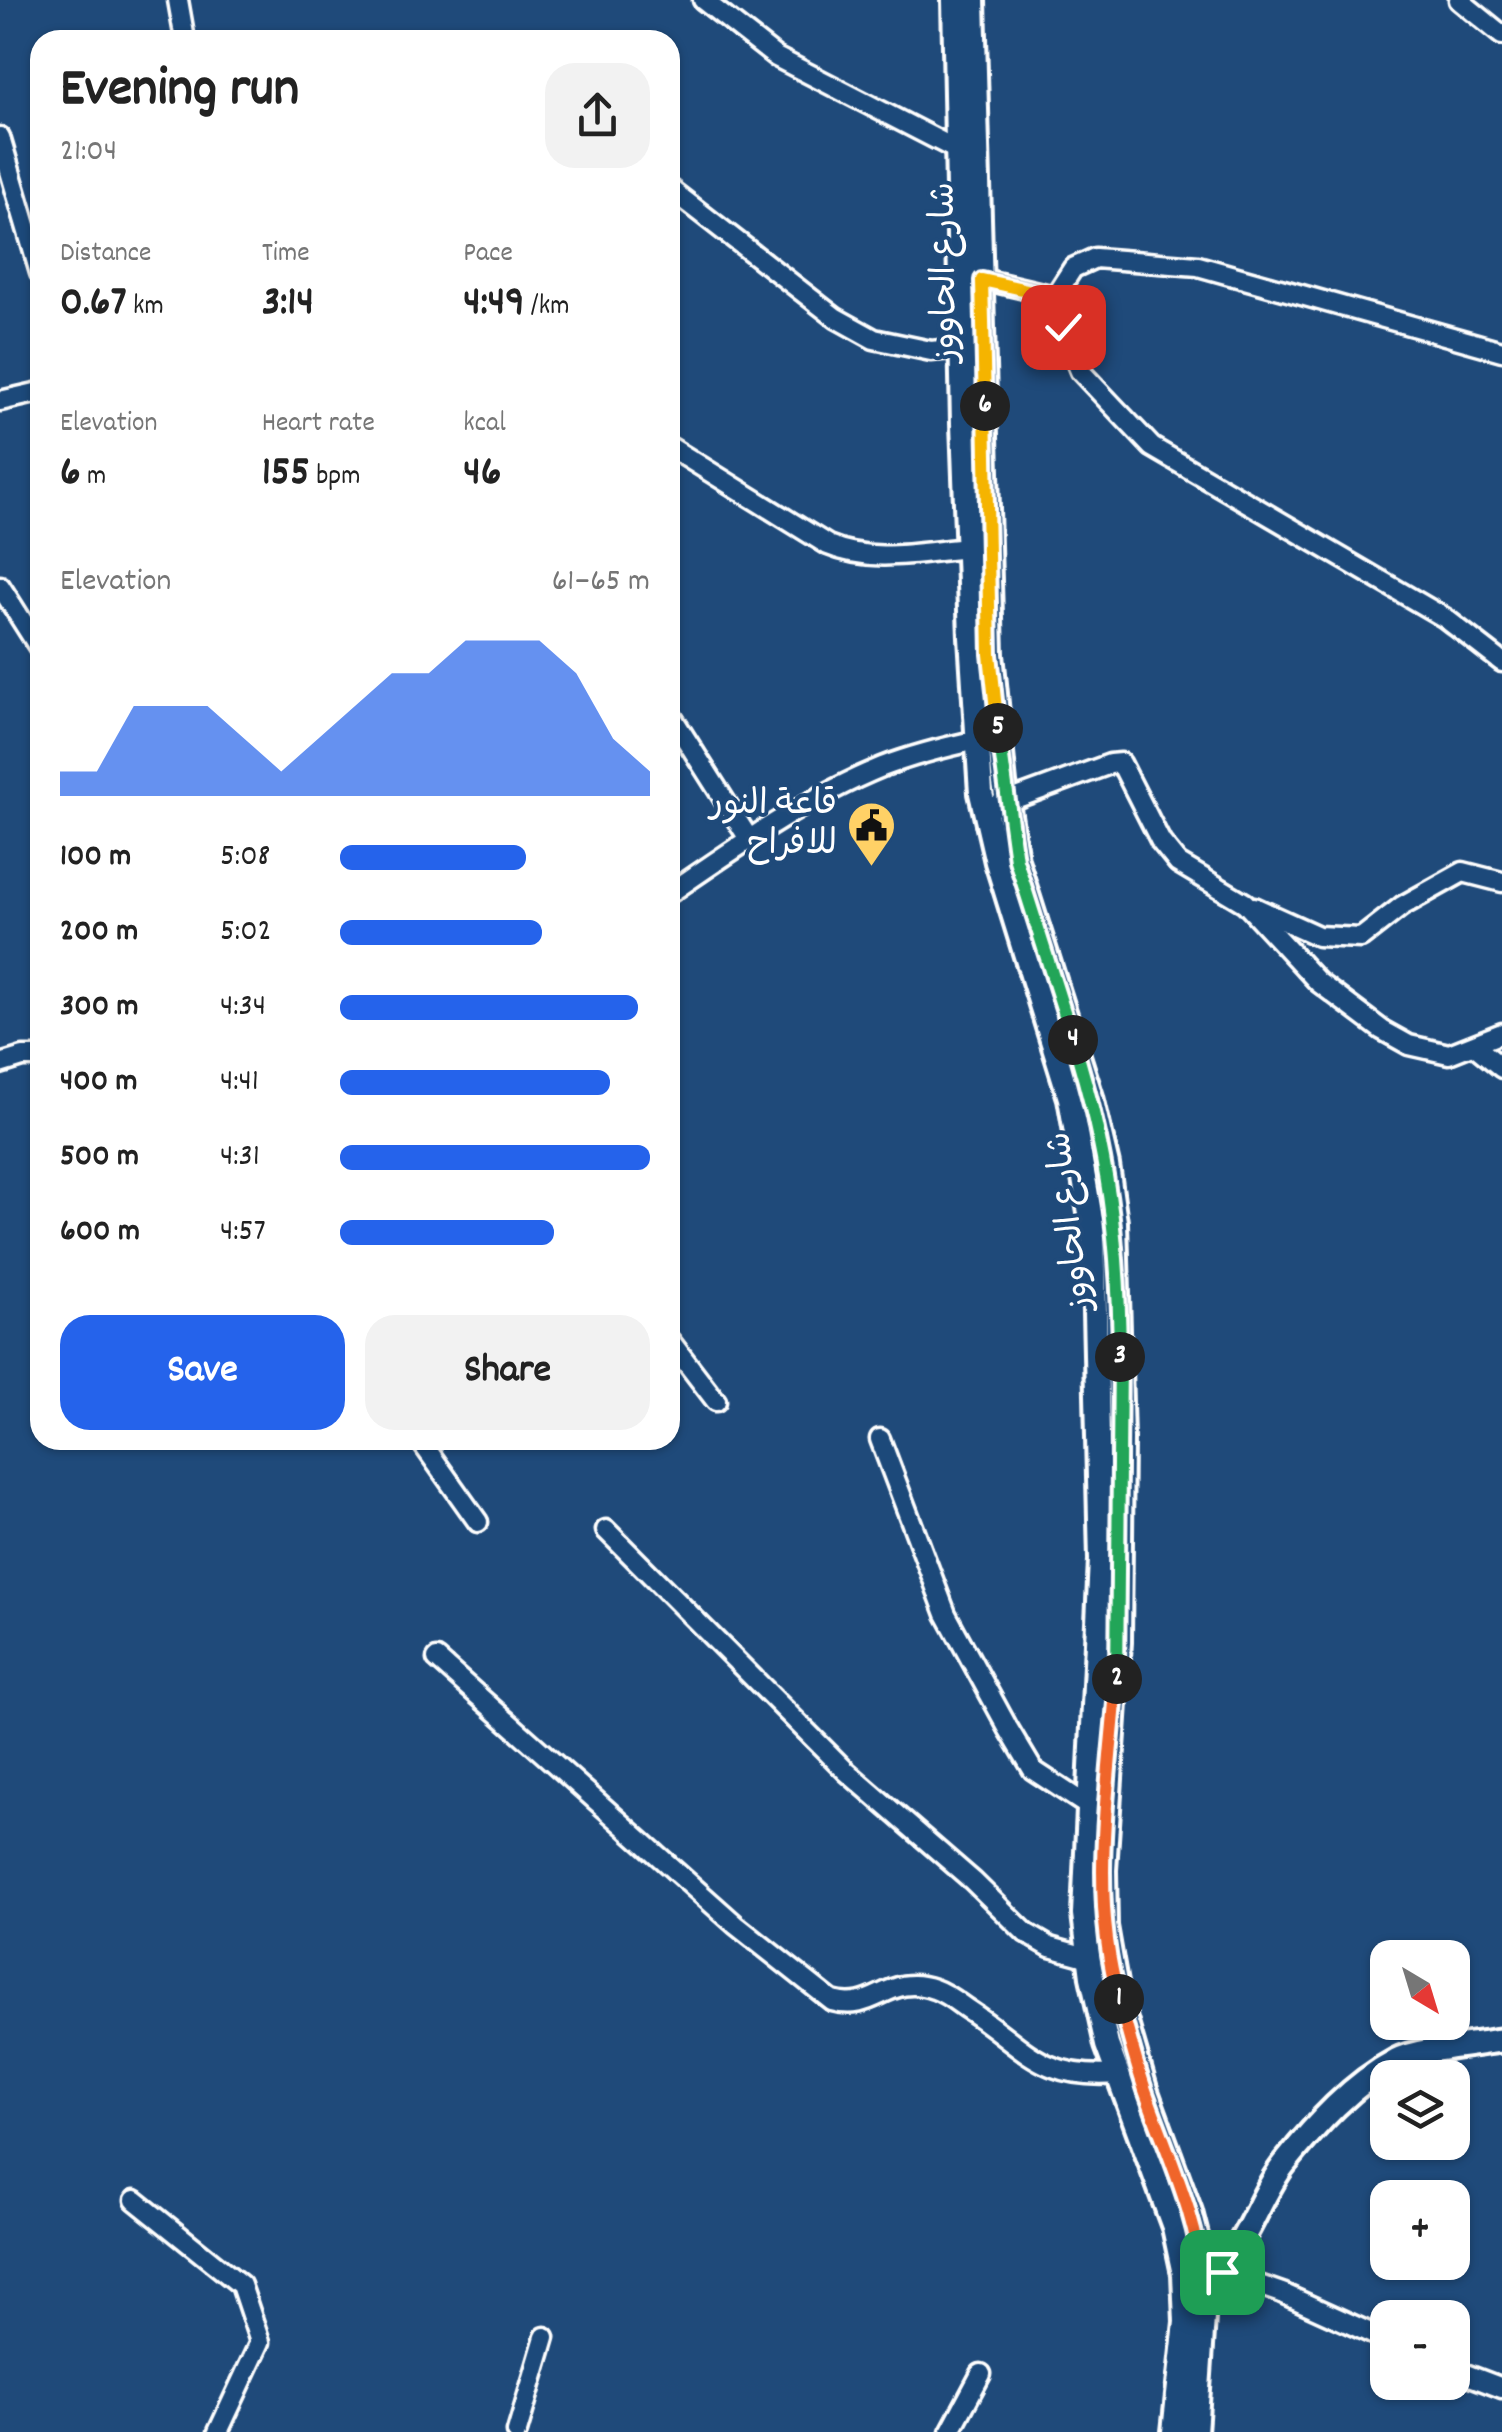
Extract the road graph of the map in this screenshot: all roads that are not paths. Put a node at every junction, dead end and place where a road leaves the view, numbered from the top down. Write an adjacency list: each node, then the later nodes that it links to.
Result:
1 (178, 0): 6 (street)
2 (704, 0): 9 (street)
3 (954, 0): 9 (main road)
4 (974, 0): 12 (main road, شارع الحاووز)
5 (1459, 0): 7 (street)
6 (184, 30)
7 (1502, 35)
8 (0, 137): 11 (street)
9 (956, 150): 14 (main road)
10 (680, 197): 14 (street)
11 (30, 239)
12 (982, 280): 13 (street); 25 (main road, شارع الحاووز)
13 (1054, 296): 15 (street); 22 (street)
14 (961, 348): 19 (main road)
15 (1502, 351)
16 (30, 394): 17 (street)
17 (0, 401)
18 (680, 453): 19 (street)
19 (968, 548): 24 (main road)
20 (0, 586): 21 (street)
21 (30, 633)
22 (1502, 662)
23 (680, 730): 26 (street)
24 (978, 740): 25 (main road); 26 (street)
25 (996, 806): 29 (street); 42 (main road); 47 (main road, شارع الحاووز)
26 (750, 839): 28 (street)
27 (1502, 882): 29 (street)
28 (680, 886)
29 (1245, 903): 31 (street)
30 (1502, 1033): 31 (street)
31 (1475, 1046): 34 (street)
32 (30, 1057): 33 (street)
33 (0, 1064)
34 (1502, 1068)
35 (680, 1354): 36 (street)
36 (716, 1400)
37 (880, 1439): 42 (street)
38 (427, 1450): 39 (street)
39 (478, 1522)
40 (606, 1530): 43 (street)
41 (437, 1659): 45 (street)
42 (1088, 1806): 43 (main road)
43 (1090, 1958): 45 (main road)
44 (1502, 2040): 47 (main road)
45 (1118, 2074): 47 (main road)
46 (136, 2200): 53 (street)
47 (1203, 2282): 48 (street); 56 (main road); 57 (main road, شارع الحاووز)
48 (1370, 2333)
49 (544, 2338): 54 (street)
50 (981, 2374): 55 (street)
51 (1470, 2375): 52 (street)
52 (1501, 2384)
53 (218, 2432)
54 (518, 2432)
55 (950, 2432)
56 (1174, 2432)
57 (1195, 2432)

